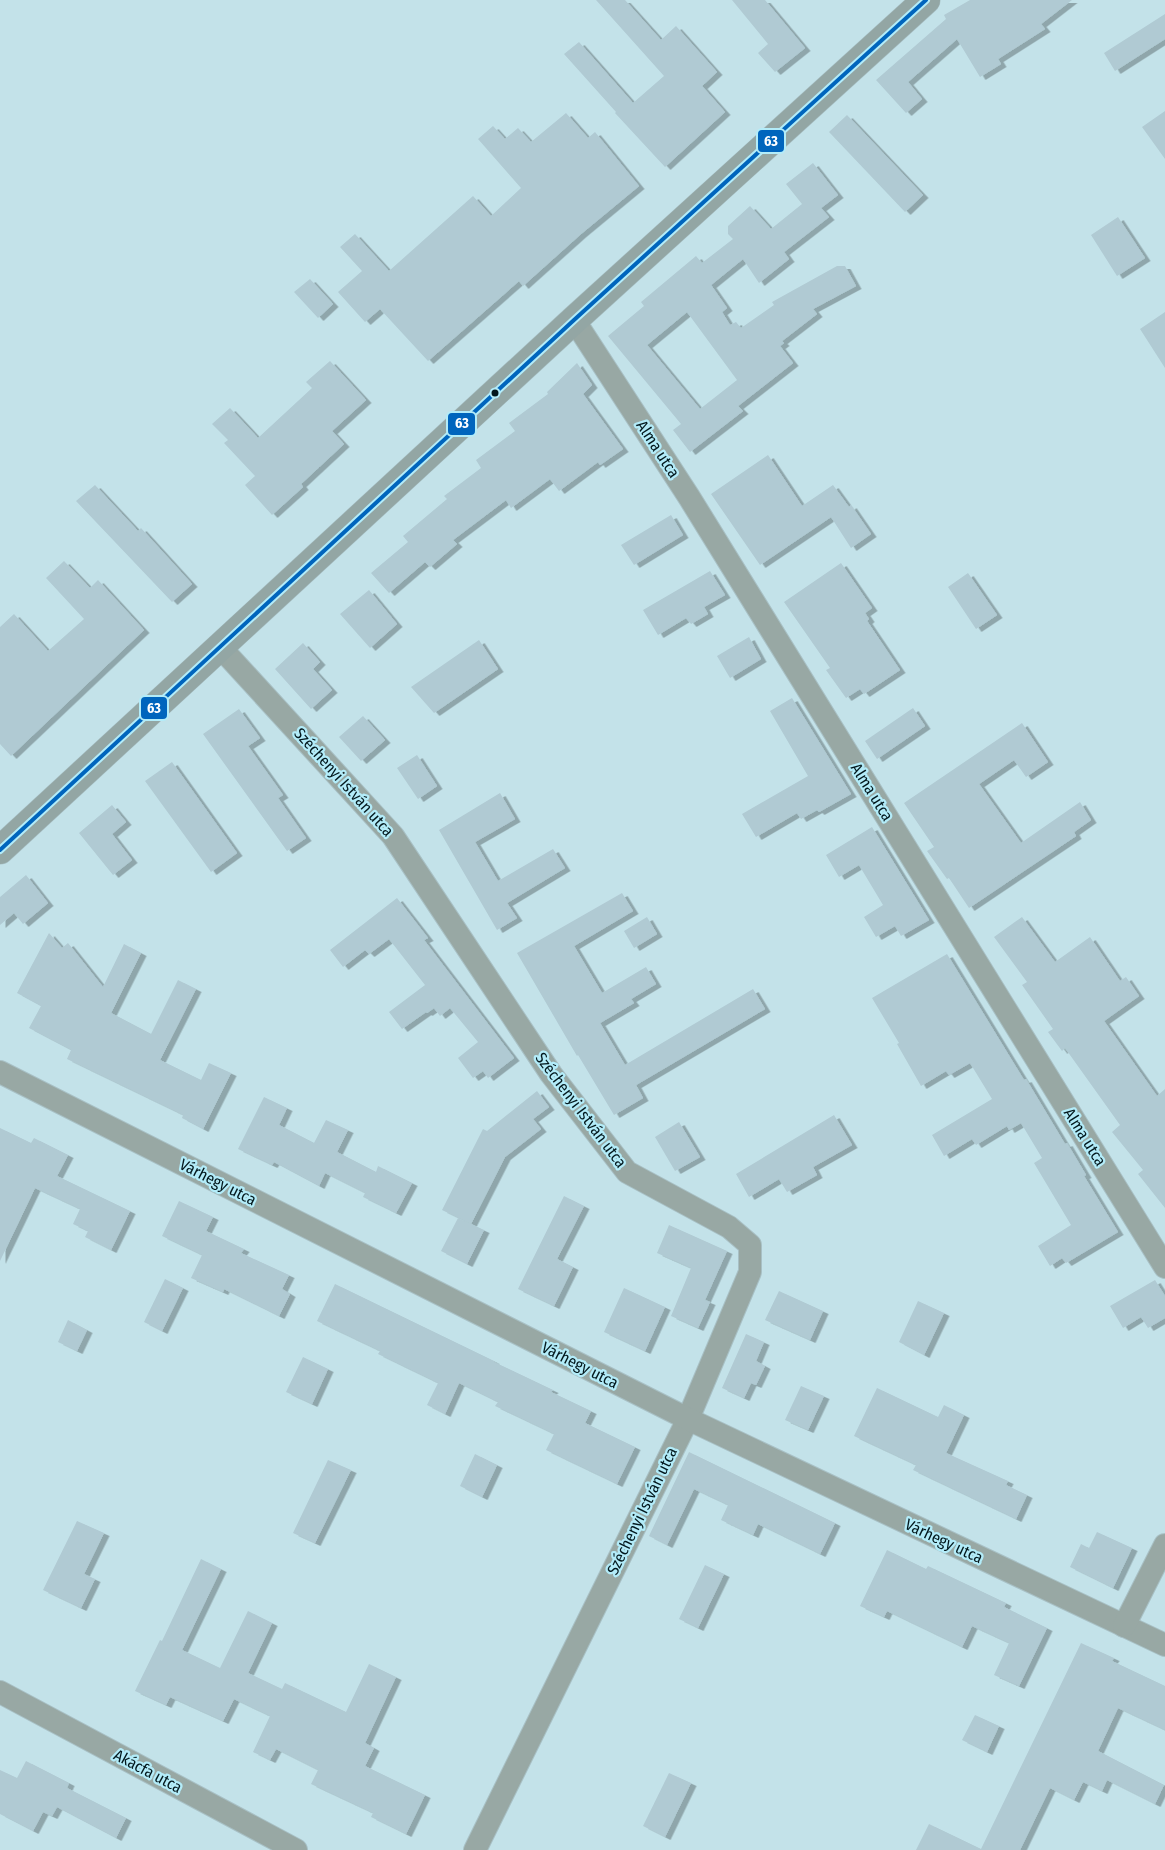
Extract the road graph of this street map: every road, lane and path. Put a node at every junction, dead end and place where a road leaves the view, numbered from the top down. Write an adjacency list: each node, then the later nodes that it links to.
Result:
1 (926, 0): 2 (street)
2 (574, 320): 3 (street); 6 (street, Alma utca)
3 (220, 647): 4 (street); 7 (street, Széchenyi István utca)
4 (0, 850)
5 (0, 1072): 7 (street, Várhegy utca)
6 (1165, 1267)
7 (688, 1419): 9 (street, Várhegy utca); 13 (street, Széchenyi István utca)
8 (1165, 1545): 9 (street)
9 (1124, 1626): 10 (street, Várhegy utca)
10 (1165, 1646)
11 (0, 1692): 12 (street, Akácfa utca)
12 (296, 1850)
13 (475, 1850)

